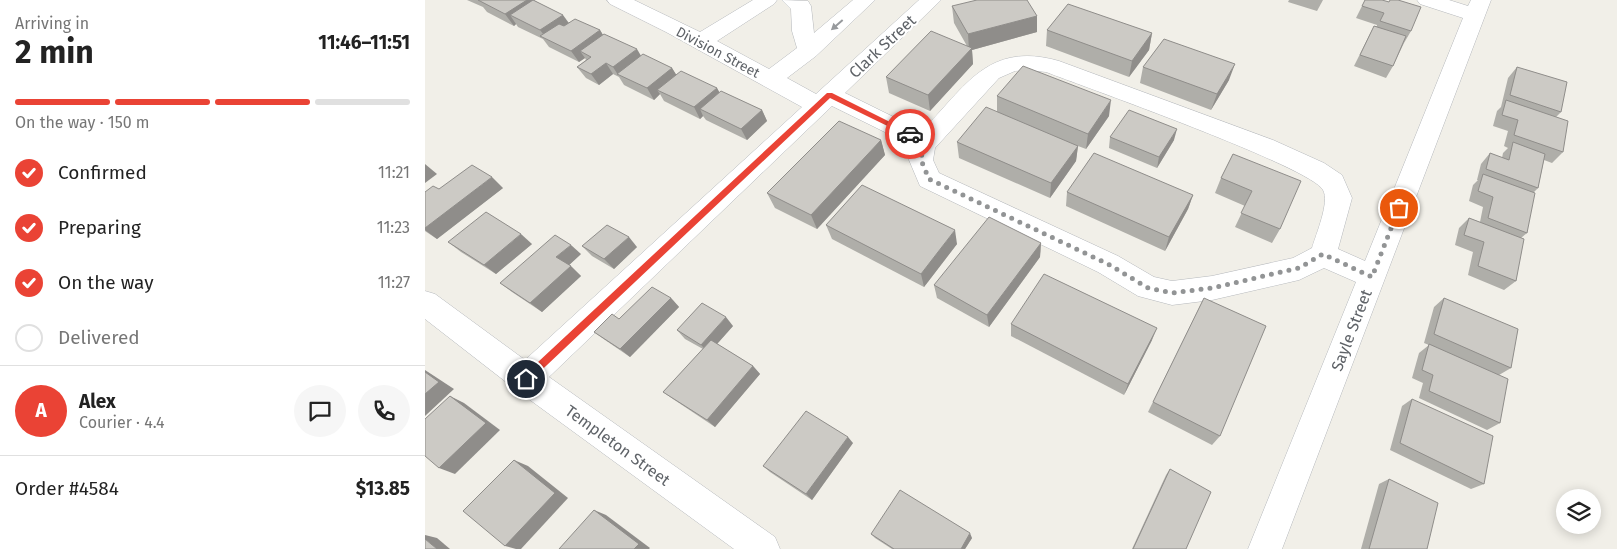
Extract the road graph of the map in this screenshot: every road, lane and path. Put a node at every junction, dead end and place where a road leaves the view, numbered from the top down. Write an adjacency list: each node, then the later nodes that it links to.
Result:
1 (617, 0): 8 (street, Division Street)
2 (767, 0): 8 (street)
3 (792, 0): 9 (street)
4 (865, 0): 9 (street, one-way to 9)
5 (931, 0): 11 (street, Clark Street)
6 (1427, 0): 7 (street)
7 (1478, 8): 14 (street, Sayle Street)
8 (700, 42): 10 (street, Division Street)
9 (808, 51): 10 (street)
10 (770, 80): 11 (street, Division Street)
11 (824, 100): 12 (street, Division Street); 16 (street, Clark Street)
12 (923, 146): 13 (street); 13 (street)
13 (1323, 254): 14 (street)
14 (1372, 277): 18 (street, Sayle Street)
15 (425, 303): 16 (street, Templeton Street)
16 (526, 379): 17 (street, Templeton Street)
17 (763, 549)
18 (1265, 549)

